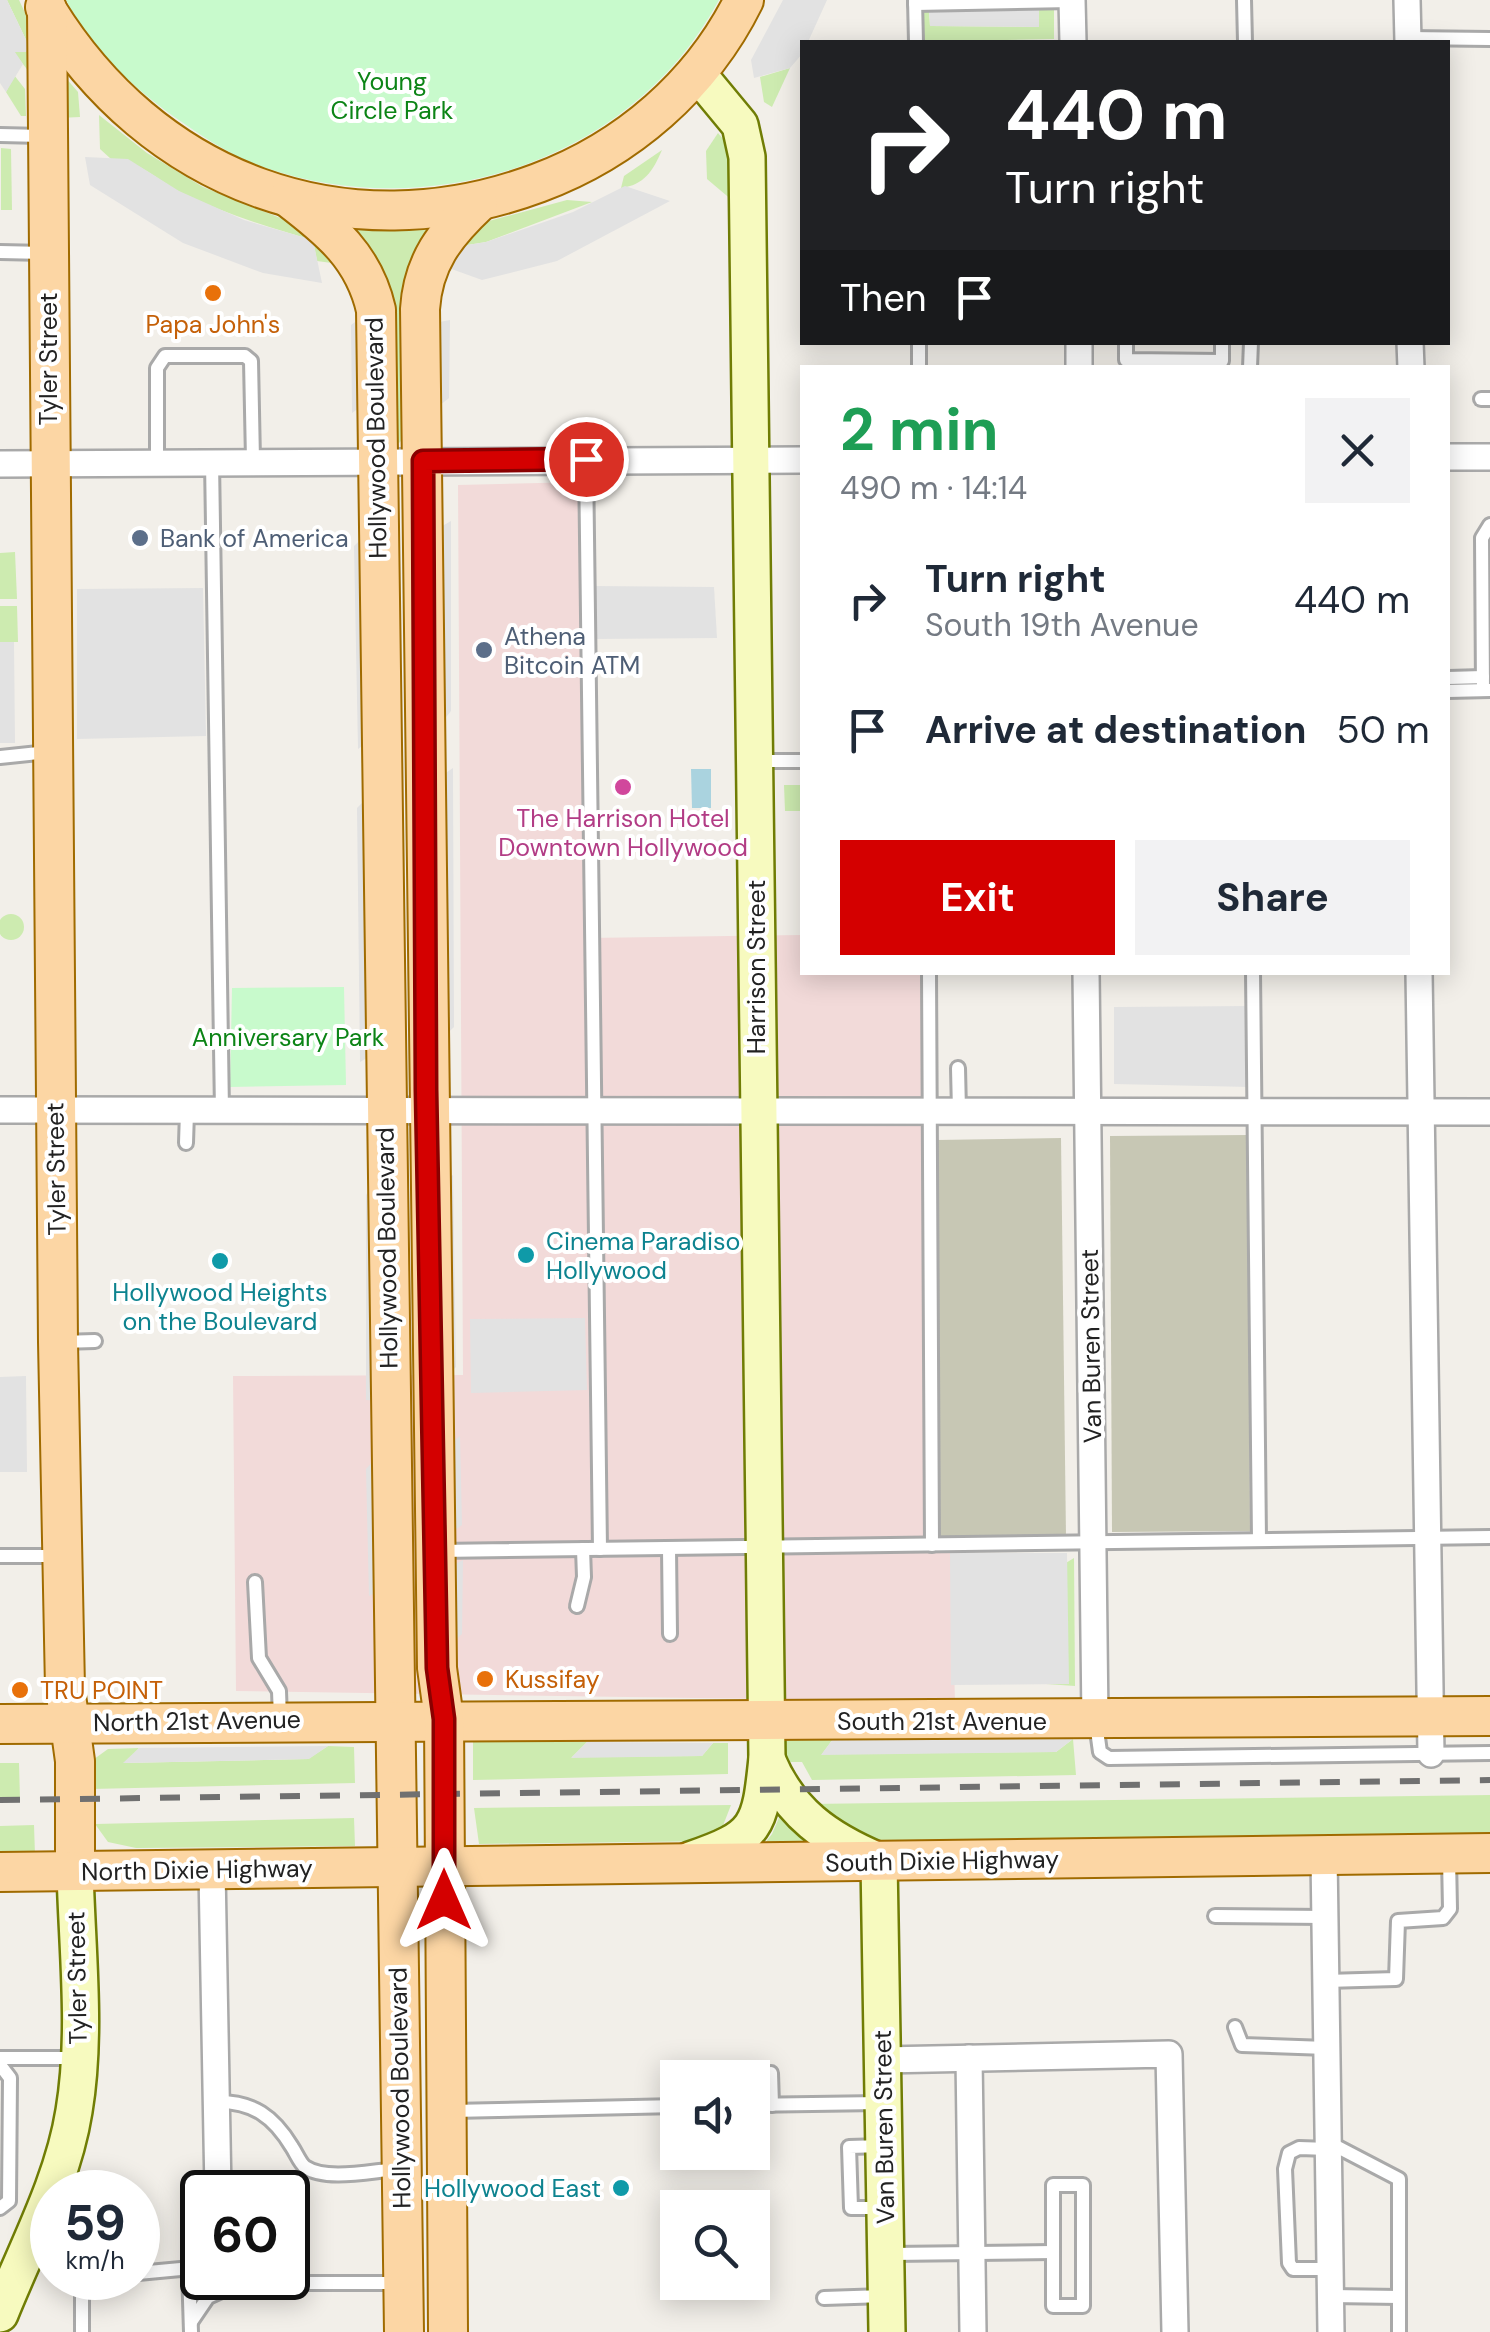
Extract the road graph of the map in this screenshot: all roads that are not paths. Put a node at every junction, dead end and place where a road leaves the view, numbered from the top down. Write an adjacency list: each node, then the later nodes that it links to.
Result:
1 (744, 0): 12 (main road)
2 (1072, 0): 5 (lane); 9 (street)
3 (1244, 0): 10 (lane)
4 (1407, 0): 11 (street)
5 (915, 2): 8 (lane)
6 (44, 5): 14 (main road, Tyler Street); 15 (main road)
7 (1490, 39): 11 (lane)
8 (916, 40)
9 (1072, 40)
10 (1245, 40)
11 (1408, 40)
12 (696, 73): 16 (main road); 25 (main road, Harrison Street)
13 (0, 136): 14 (lane)
14 (48, 136): 18 (main road, Tyler Street)
15 (289, 198): 16 (main road); 28 (main road, Hollywood Boulevard)
16 (478, 203): 29 (main road, Hollywood Boulevard)
17 (0, 252): 18 (lane)
18 (48, 253): 32 (main road, Tyler Street)
19 (1126, 345): 20 (lane)
20 (1222, 345)
21 (1450, 457): 22 (street)
22 (1490, 457)
23 (586, 459): 25 (street); 29 (street); 50 (lane)
24 (254, 460): 27 (street); 28 (street); 30 (lane)
25 (752, 460): 26 (street); 39 (main road, Harrison Street)
26 (800, 460)
27 (212, 461): 30 (street); 52 (lane)
28 (377, 461): 29 (street); 48 (main road, Hollywood Boulevard)
29 (423, 461): 49 (main road, Hollywood Boulevard)
30 (157, 462): 32 (street)
31 (0, 464): 32 (street)
32 (48, 464): 37 (main road, Tyler Street)
33 (1490, 525): 35 (lane)
34 (1450, 678): 35 (lane)
35 (1485, 686): 36 (lane)
36 (1450, 691)
37 (50, 752): 38 (lane); 47 (main road, Tyler Street)
38 (0, 757)
39 (754, 761): 40 (lane); 51 (main road, Harrison Street)
40 (800, 761)
41 (928, 975): 53 (lane)
42 (1086, 975): 56 (street, Van Buren Street)
43 (1254, 975): 59 (lane)
44 (1419, 975): 57 (street)
45 (958, 1068): 54 (lane)
46 (0, 1110): 47 (street)
47 (55, 1110): 55 (street); 72 (main road, Tyler Street)
48 (385, 1110): 49 (street); 52 (street); 77 (main road, Hollywood Boulevard)
49 (427, 1110): 50 (street); 70 (main road, Hollywood Boulevard)
50 (594, 1110): 51 (street); 67 (lane)
51 (757, 1110): 53 (street); 68 (main road, Harrison Street)
52 (222, 1111): 55 (street)
53 (931, 1111): 54 (street); 65 (lane)
54 (959, 1111): 56 (street)
55 (187, 1112): 60 (lane)
56 (1088, 1112): 59 (street); 64 (street, Van Buren Street)
57 (1422, 1112): 58 (street); 59 (street); 61 (street)
58 (1490, 1112)
59 (1256, 1113): 63 (lane)
60 (186, 1143)
61 (1426, 1537): 62 (lane); 63 (lane); 83 (street)
62 (1490, 1537)
63 (1259, 1540): 64 (lane)
64 (1094, 1543): 65 (lane); 80 (street, Van Buren Street)
65 (932, 1546): 68 (lane)
66 (583, 1548): 67 (lane); 70 (lane); 74 (lane)
67 (600, 1548): 69 (lane)
68 (764, 1548): 69 (lane); 84 (main road, Harrison Street)
69 (669, 1549): 75 (lane)
70 (436, 1550): 78 (main road, Hollywood Boulevard)
71 (0, 1556): 72 (lane)
72 (64, 1556): 81 (main road, Tyler Street)
73 (254, 1582): 79 (lane)
74 (577, 1606)
75 (670, 1634)
76 (1490, 1716): 83 (main road, South 21st Avenue)
77 (394, 1719): 78 (main road, South 21st Avenue); 79 (main road, North 21st Avenue); 91 (main road, Hollywood Boulevard)
78 (444, 1719): 84 (main road, South 21st Avenue); 91 (main road, Hollywood Boulevard)
79 (280, 1720): 81 (main road, North 21st Avenue)
80 (1096, 1720): 83 (main road, South 21st Avenue); 84 (main road, South 21st Avenue)
81 (69, 1723): 82 (main road, North 21st Avenue); 93 (main road, Tyler Street)
82 (0, 1724)
83 (1430, 1735): 85 (lane)
84 (767, 1739): 89 (main road, Harrison Street); 90 (main road, Harrison Street)
85 (1490, 1753)
86 (1449, 1854): 87 (main road, South Dixie Highway); 88 (main road, South Dixie Highway); 97 (lane)
87 (1490, 1854)
88 (1324, 1856): 89 (main road, South Dixie Highway); 96 (street)
89 (879, 1861): 90 (main road, South Dixie Highway); 102 (main road, Van Buren Street)
90 (675, 1865): 91 (main road, South Dixie Highway)
91 (422, 1868): 92 (main road, North Dixie Highway); 105 (main road, Hollywood Boulevard); 110 (main road, Hollywood Boulevard)
92 (212, 1870): 93 (main road, North Dixie Highway); 106 (street)
93 (75, 1871): 94 (main road, North Dixie Highway); 100 (main road, Tyler Street)
94 (0, 1872)
95 (1215, 1916): 96 (lane)
96 (1325, 1918): 97 (street)
97 (1326, 1980): 99 (street)
98 (1235, 2027): 99 (lane)
99 (1327, 2048): 111 (street)
100 (78, 2058): 103 (lane); 126 (main road, Tyler Street)
101 (969, 2058): 102 (street); 115 (street); 133 (street)
102 (883, 2060): 107 (main road, Van Buren Street)
103 (0, 2062): 114 (lane)
104 (772, 2073): 108 (lane)
105 (444, 2100): 109 (lane); 110 (main road); 130 (main road, Hollywood Boulevard)
106 (216, 2102): 112 (lane); 113 (street)
107 (884, 2102): 108 (lane); 117 (main road, Van Buren Street)
108 (772, 2104)
109 (660, 2106)
110 (401, 2111): 112 (main road, Hollywood Boulevard)
111 (1329, 2145): 118 (street); 118 (lane); 122 (lane)
112 (402, 2168): 119 (main road, Hollywood Boulevard)
113 (218, 2170)
114 (0, 2208)
115 (972, 2251): 116 (lane); 117 (lane); 132 (street)
116 (1053, 2252): 116 (lane)
117 (886, 2254): 120 (main road, Van Buren Street)
118 (1330, 2269): 121 (street)
119 (404, 2282): 127 (lane); 129 (main road, Hollywood Boulevard)
120 (886, 2296): 123 (lane); 131 (main road, Van Buren Street)
121 (1331, 2296): 122 (lane); 134 (street)
122 (1399, 2297): 135 (lane)
123 (824, 2298)
124 (82, 2300): 128 (lane)
125 (193, 2300): 127 (lane)
126 (0, 2314)
127 (191, 2327)
128 (82, 2332)
129 (404, 2332)
130 (448, 2332)
131 (888, 2332)
132 (973, 2332)
133 (1175, 2332)
134 (1332, 2332)
135 (1398, 2332)

